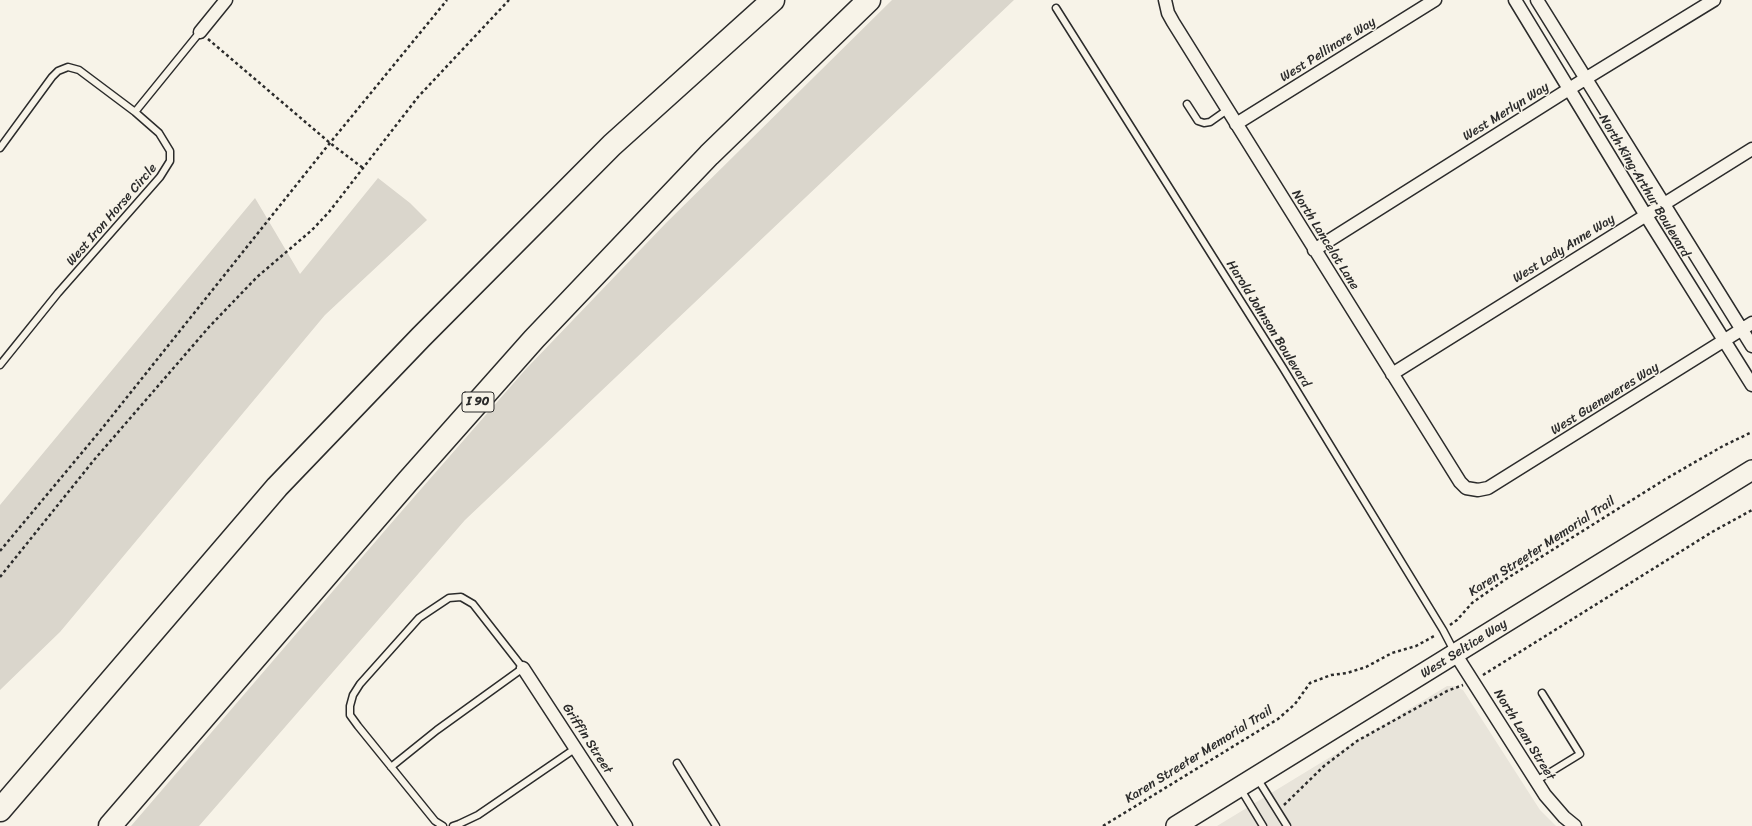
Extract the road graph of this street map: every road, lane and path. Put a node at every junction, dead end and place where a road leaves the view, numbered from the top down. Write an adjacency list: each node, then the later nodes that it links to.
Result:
1 (226, 0): 12 (street)
2 (447, 0): 19 (path)
3 (509, 0): 22 (path)
4 (773, 0): 50 (highway)
5 (869, 0): 51 (highway, I 90)
6 (1165, 0): 16 (street, North Lancelot Lane)
7 (1435, 0): 18 (street, West Pellinore Way)
8 (1515, 0): 14 (street, North King Arthur Boulevard)
9 (1537, 0): 13 (street, North King Arthur Boulevard)
10 (1714, 0): 13 (street, West Merlyn Way)
11 (1056, 8): 38 (lane, Harold Johnson Boulevard)
12 (200, 32): 17 (lane); 19 (path)
13 (1585, 78): 14 (street, West Merlyn Way); 23 (street, North King Arthur Boulevard)
14 (1569, 89): 24 (street, North King Arthur Boulevard); 25 (street, West Merlyn Way)
15 (1187, 104): 16 (lane)
16 (1227, 110): 18 (street, North Lancelot Lane)
17 (135, 112): 20 (lane, West Iron Horse Circle); 29 (lane, West Iron Horse Circle)
18 (1236, 124): 25 (street, North Lancelot Lane)
19 (330, 143): 22 (path); 36 (path)
20 (0, 148)
21 (1752, 149): 23 (street, West Lady Anne Way)
22 (363, 168): 37 (path)
23 (1663, 204): 24 (street, West Lady Anne Way); 26 (street, North King Arthur Boulevard)
24 (1645, 214): 27 (street, North King Arthur Boulevard); 30 (street, West Lady Anne Way)
25 (1314, 250): 30 (street, North Lancelot Lane)
26 (1747, 326): 27 (street, West Gueneveres Way); 28 (street, North King Arthur Boulevard)
27 (1724, 341): 31 (street, North King Arthur Boulevard); 34 (street, West Gueneveres Way)
28 (1752, 346)
29 (0, 365)
30 (1392, 374): 34 (street, North Lancelot Lane)
31 (1752, 386)
32 (1752, 432): 38 (path, Karen Streeter Memorial Trail)
33 (1752, 470): 39 (main road, West Seltice Way)
34 (1470, 489)
35 (1752, 510): 41 (path)
36 (0, 551)
37 (0, 577)
38 (1443, 630): 39 (lane, Harold Johnson Boulevard); 56 (path, Karen Streeter Memorial Trail)
39 (1456, 655): 41 (street, North Lean Street); 46 (main road, West Seltice Way)
40 (523, 668): 43 (street, Griffin Street); 45 (lane); 45 (lane)
41 (1474, 682): 47 (street, North Lean Street); 49 (path)
42 (1542, 693): 47 (lane)
43 (576, 747): 53 (lane); 54 (street, Griffin Street)
44 (677, 763): 55 (lane)
45 (391, 767): 52 (lane)
46 (1256, 776): 48 (main road, West Seltice Way); 59 (lane)
47 (1536, 781): 60 (street, North Lean Street)
48 (1239, 787): 57 (main road, West Seltice Way); 58 (lane)
49 (1284, 805)
50 (0, 810)
51 (110, 826)
52 (444, 826)
53 (452, 826)
54 (626, 826)
55 (716, 826)
56 (1102, 826)
57 (1176, 826)
58 (1263, 826)
59 (1287, 826)
60 (1575, 826)

